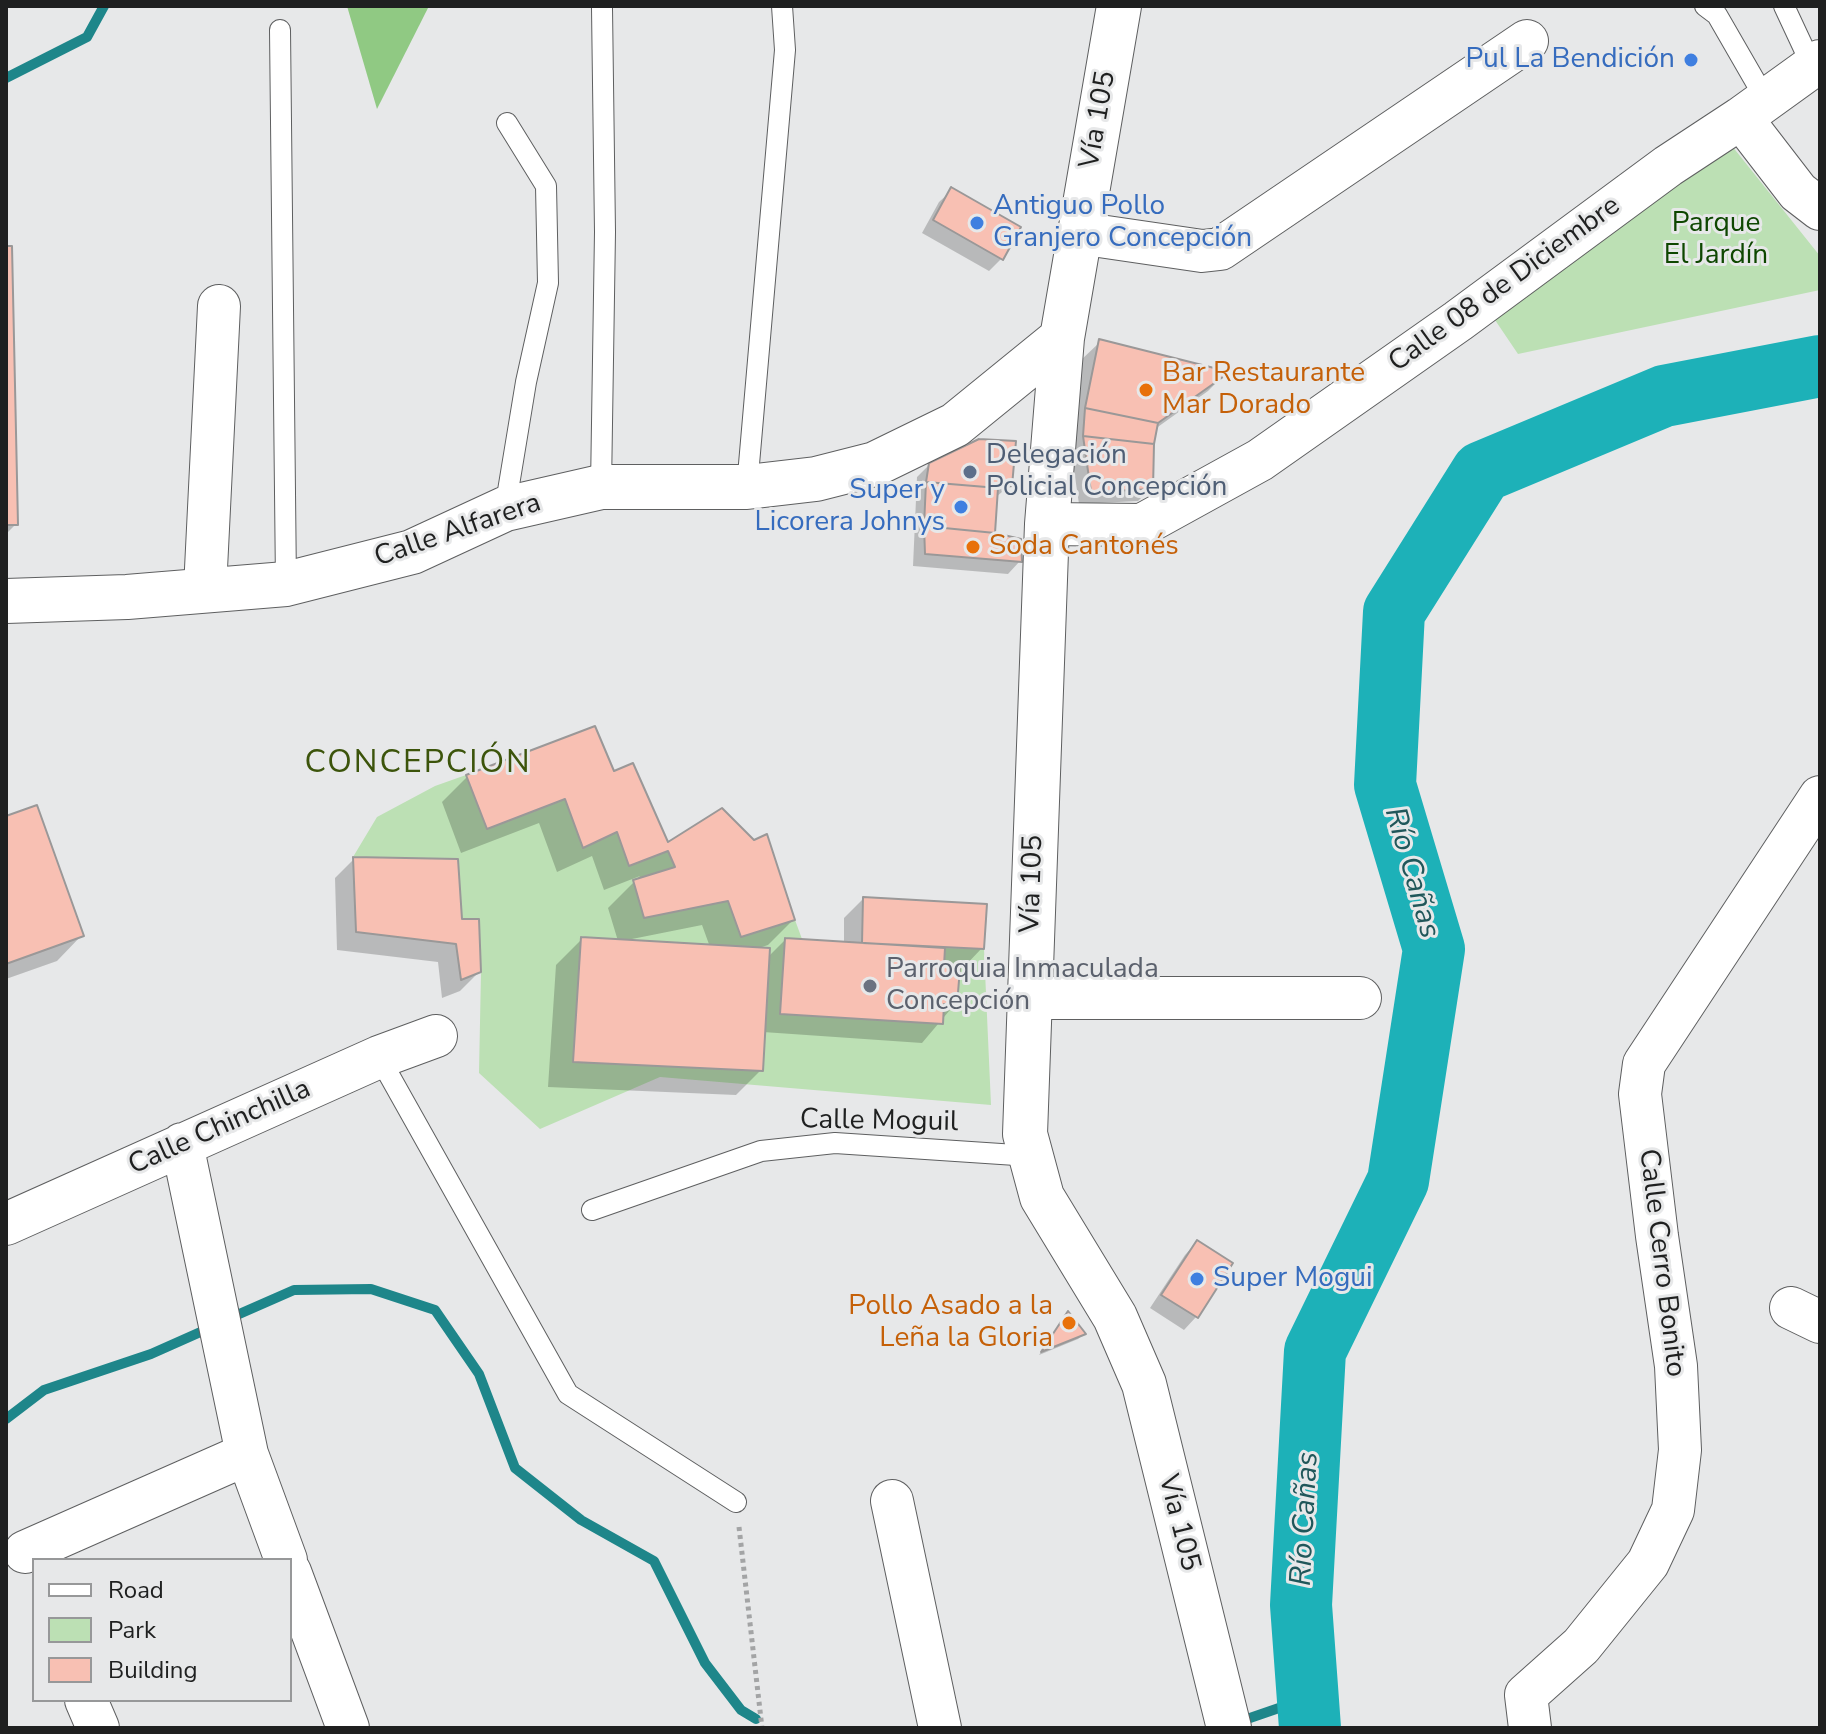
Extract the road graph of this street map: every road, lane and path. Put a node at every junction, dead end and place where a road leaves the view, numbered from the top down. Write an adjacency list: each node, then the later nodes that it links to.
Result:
1 (782, 6): 16 (lane)
2 (1119, 6): 12 (main road, Vía 105)
3 (1705, 6): 9 (lane)
4 (1784, 6): 8 (lane)
5 (602, 8): 15 (lane)
6 (280, 30): 19 (lane)
7 (1527, 41): 12 (street)
8 (1816, 64): 9 (street, Calle 08 de Diciembre)
9 (1754, 109): 11 (street); 18 (street, Calle 08 de Diciembre)
10 (507, 123): 17 (lane)
11 (1820, 209)
12 (1079, 233): 14 (main road, Vía 105)
13 (219, 306): 20 (street)
14 (1062, 338): 16 (main road, Calle Alfarera); 18 (main road, Vía 105)
15 (601, 487): 16 (main road, Calle Alfarera); 17 (main road, Calle Alfarera)
16 (747, 487)
17 (505, 509): 19 (main road, Calle Alfarera)
18 (1047, 524): 23 (main road, Vía 105)
19 (286, 584): 20 (main road, Calle Alfarera)
20 (205, 589): 21 (main road, Calle Alfarera)
21 (6, 601)
22 (1820, 797): 43 (street, Calle Cerro Bonito)
23 (1028, 998): 24 (street); 28 (main road, Vía 105)
24 (1360, 998)
25 (436, 1036): 26 (street, Calle Chinchilla)
26 (379, 1057): 27 (street, Calle Chinchilla); 33 (lane)
27 (182, 1144): 30 (street, Calle Chinchilla); 31 (street)
28 (1031, 1156): 29 (lane, Calle Moguil); 42 (main road, Vía 105)
29 (592, 1210)
30 (6, 1224)
31 (247, 1454): 34 (street); 35 (street)
32 (892, 1501): 41 (street)
33 (736, 1502): 40 (path)
34 (285, 1558)
35 (22, 1561)
36 (292, 1577): 39 (street)
37 (87, 1702): 38 (street)
38 (98, 1728)
39 (348, 1728)
40 (762, 1728)
41 (940, 1728)
42 (1229, 1728)
43 (1530, 1728)

